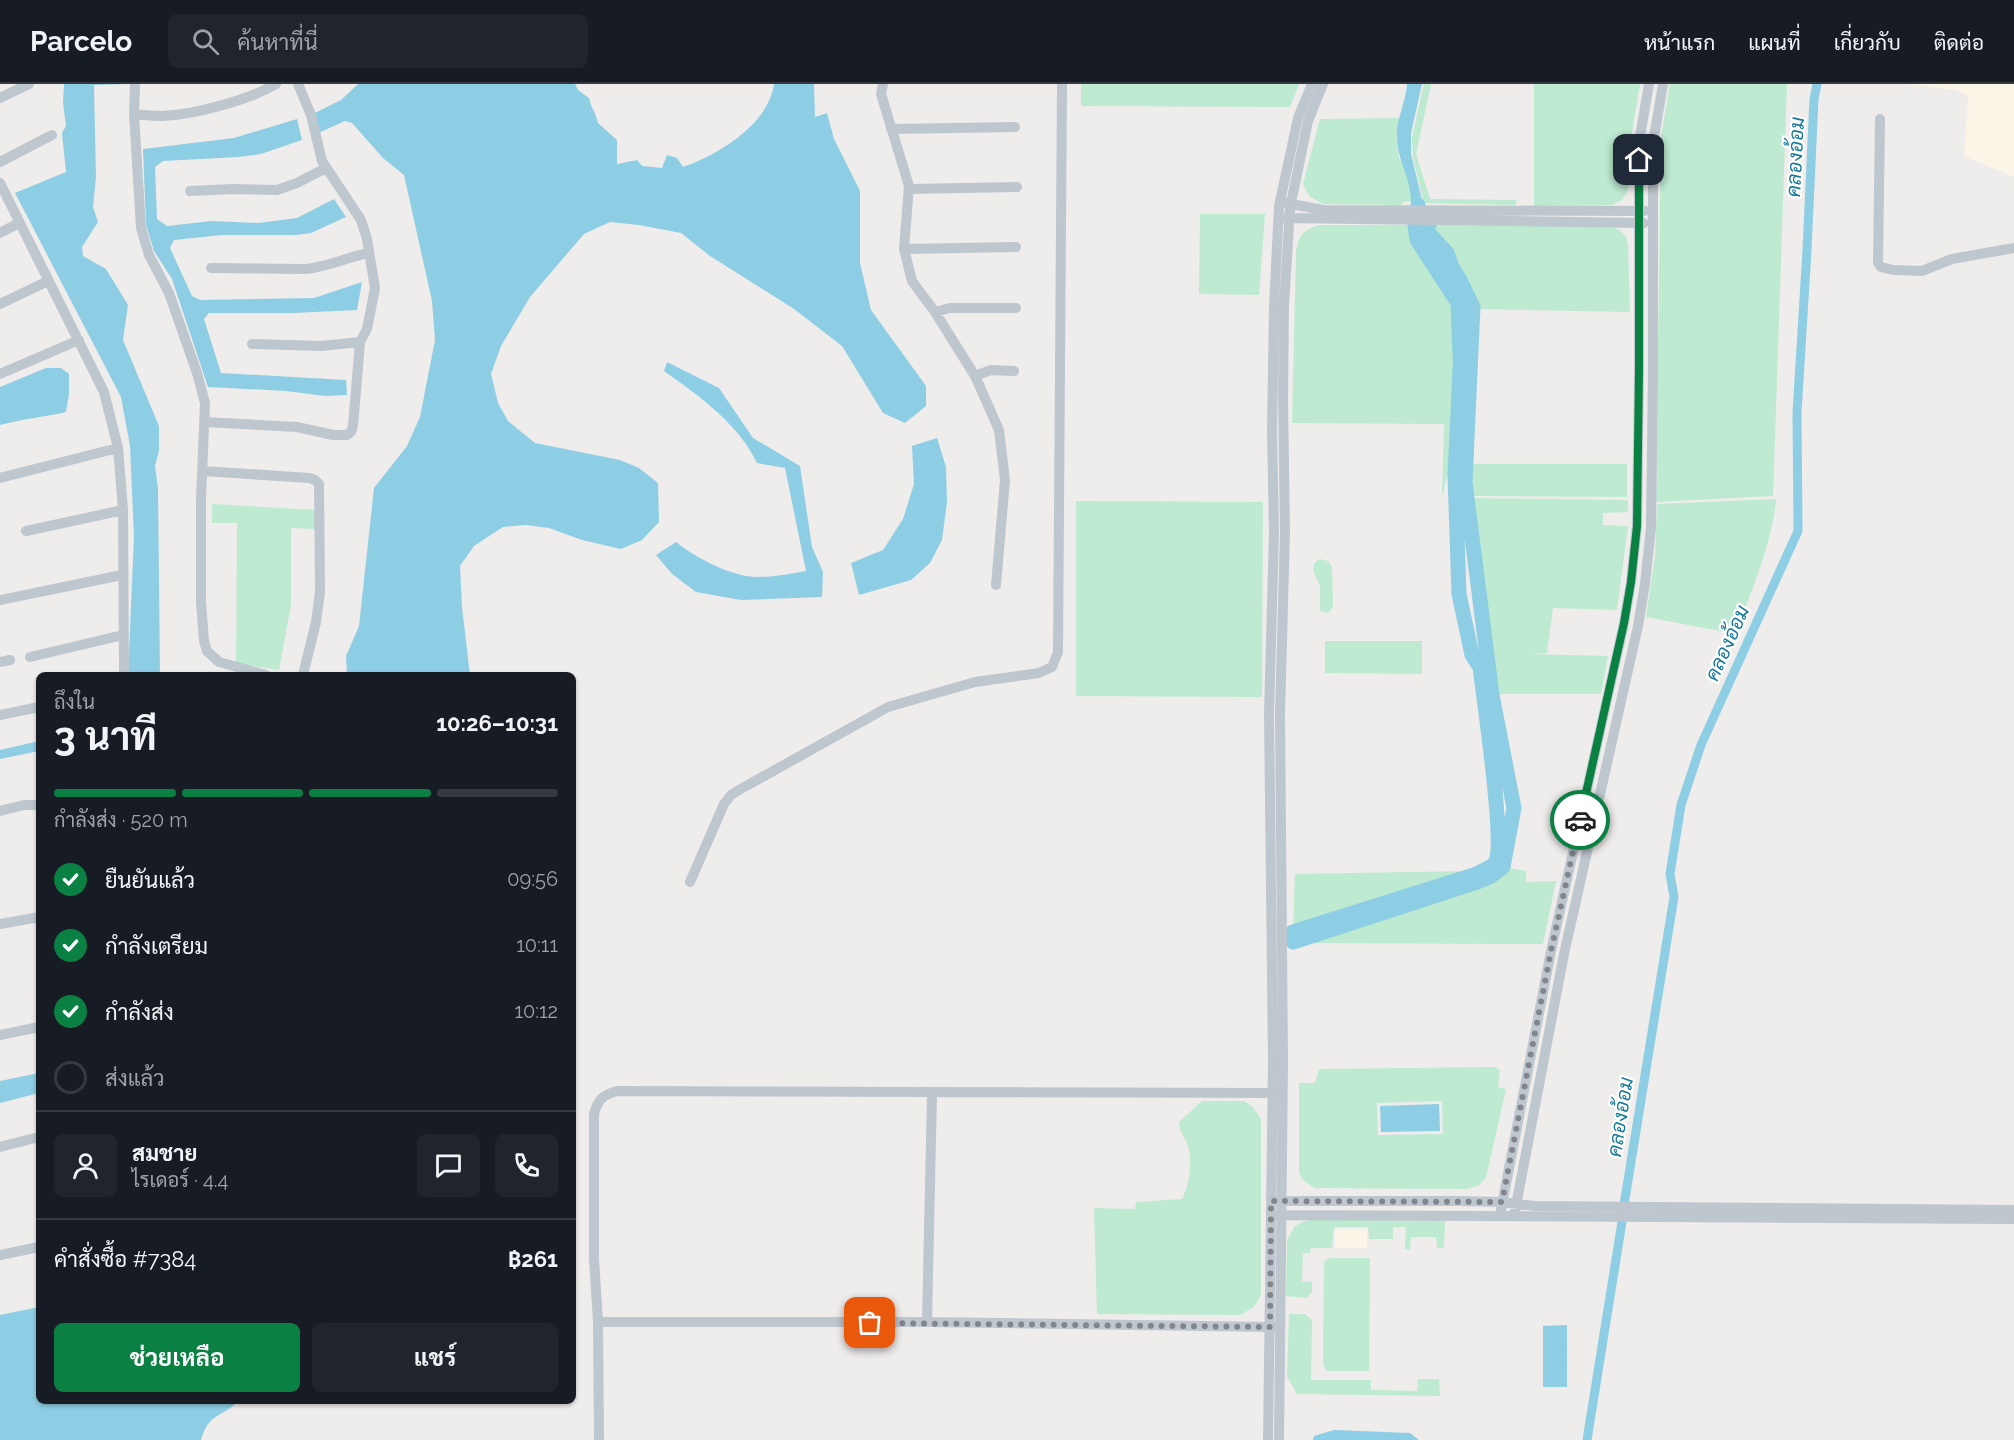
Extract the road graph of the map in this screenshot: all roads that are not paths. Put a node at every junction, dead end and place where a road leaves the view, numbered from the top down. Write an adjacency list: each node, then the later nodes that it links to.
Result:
1 (29, 84): 11 (street)
2 (135, 84): 12 (street)
3 (276, 84): 12 (street)
4 (298, 84): 18 (street)
5 (884, 84): 15 (street)
6 (1062, 84): 64 (street)
7 (1312, 84): 23 (street)
8 (1323, 84): 23 (street)
9 (1649, 84): 26 (street)
10 (1663, 84): 24 (street)
11 (0, 98)
12 (134, 114): 46 (street)
13 (1880, 119): 32 (street)
14 (1015, 127): 15 (street)
15 (891, 129): 21 (street)
16 (52, 135): 17 (street)
17 (0, 162)
18 (326, 168): 22 (street); 34 (street)
19 (0, 183): 28 (street)
20 (1017, 187): 21 (street)
21 (909, 189): 33 (street)
22 (190, 191)
23 (1285, 203): 25 (street); 27 (street)
24 (1652, 211): 26 (street); 29 (street)
25 (1411, 215): 26 (street); 27 (street)
26 (1638, 217): 29 (street); 74 (street)
27 (1284, 218): 69 (street)
28 (19, 223): 30 (street); 36 (street)
29 (1653, 223): 75 (street)
30 (0, 233)
31 (1016, 248): 33 (street)
32 (2014, 248)
33 (904, 249): 39 (street)
34 (369, 253): 35 (street); 41 (street)
35 (211, 268)
36 (48, 280): 37 (street); 40 (street)
37 (0, 304)
38 (1016, 308): 39 (street)
39 (935, 312): 45 (street)
40 (79, 340): 44 (street); 47 (street)
41 (360, 342): 42 (street); 46 (street)
42 (252, 344)
43 (1014, 370): 45 (street)
44 (0, 374)
45 (975, 376): 53 (street)
46 (205, 422): 48 (street)
47 (118, 448): 49 (street); 50 (street)
48 (203, 471): 58 (street); 59 (street)
49 (0, 478)
50 (123, 510): 51 (street); 52 (street)
51 (26, 531)
52 (122, 575): 54 (street); 55 (street)
53 (996, 585)
54 (0, 600)
55 (123, 635): 56 (street); 57 (street)
56 (30, 657)
57 (124, 672)
58 (255, 672)
59 (304, 672)
60 (36, 708): 61 (street)
61 (0, 715)
62 (36, 805): 63 (street)
63 (0, 811)
64 (690, 882)
65 (36, 918): 66 (street)
66 (0, 924)
67 (36, 1028): 68 (street)
68 (0, 1035)
69 (1278, 1093): 70 (street); 73 (street)
70 (932, 1094): 83 (street); 84 (street)
71 (36, 1138): 72 (street)
72 (0, 1147)
73 (1276, 1201): 74 (street); 77 (street)
74 (1502, 1202): 75 (street); 78 (street)
75 (1516, 1203): 76 (street); 79 (street)
76 (2014, 1210)
77 (1276, 1215): 78 (street); 85 (street)
78 (1500, 1215): 79 (street)
79 (1514, 1216): 80 (street)
80 (2014, 1219)
81 (36, 1248): 82 (street)
82 (0, 1255)
83 (598, 1322): 84 (street); 86 (street)
84 (927, 1322): 85 (street)
85 (1275, 1327): 87 (street); 88 (street)
86 (599, 1440)
87 (1269, 1440)
88 (1279, 1440)

